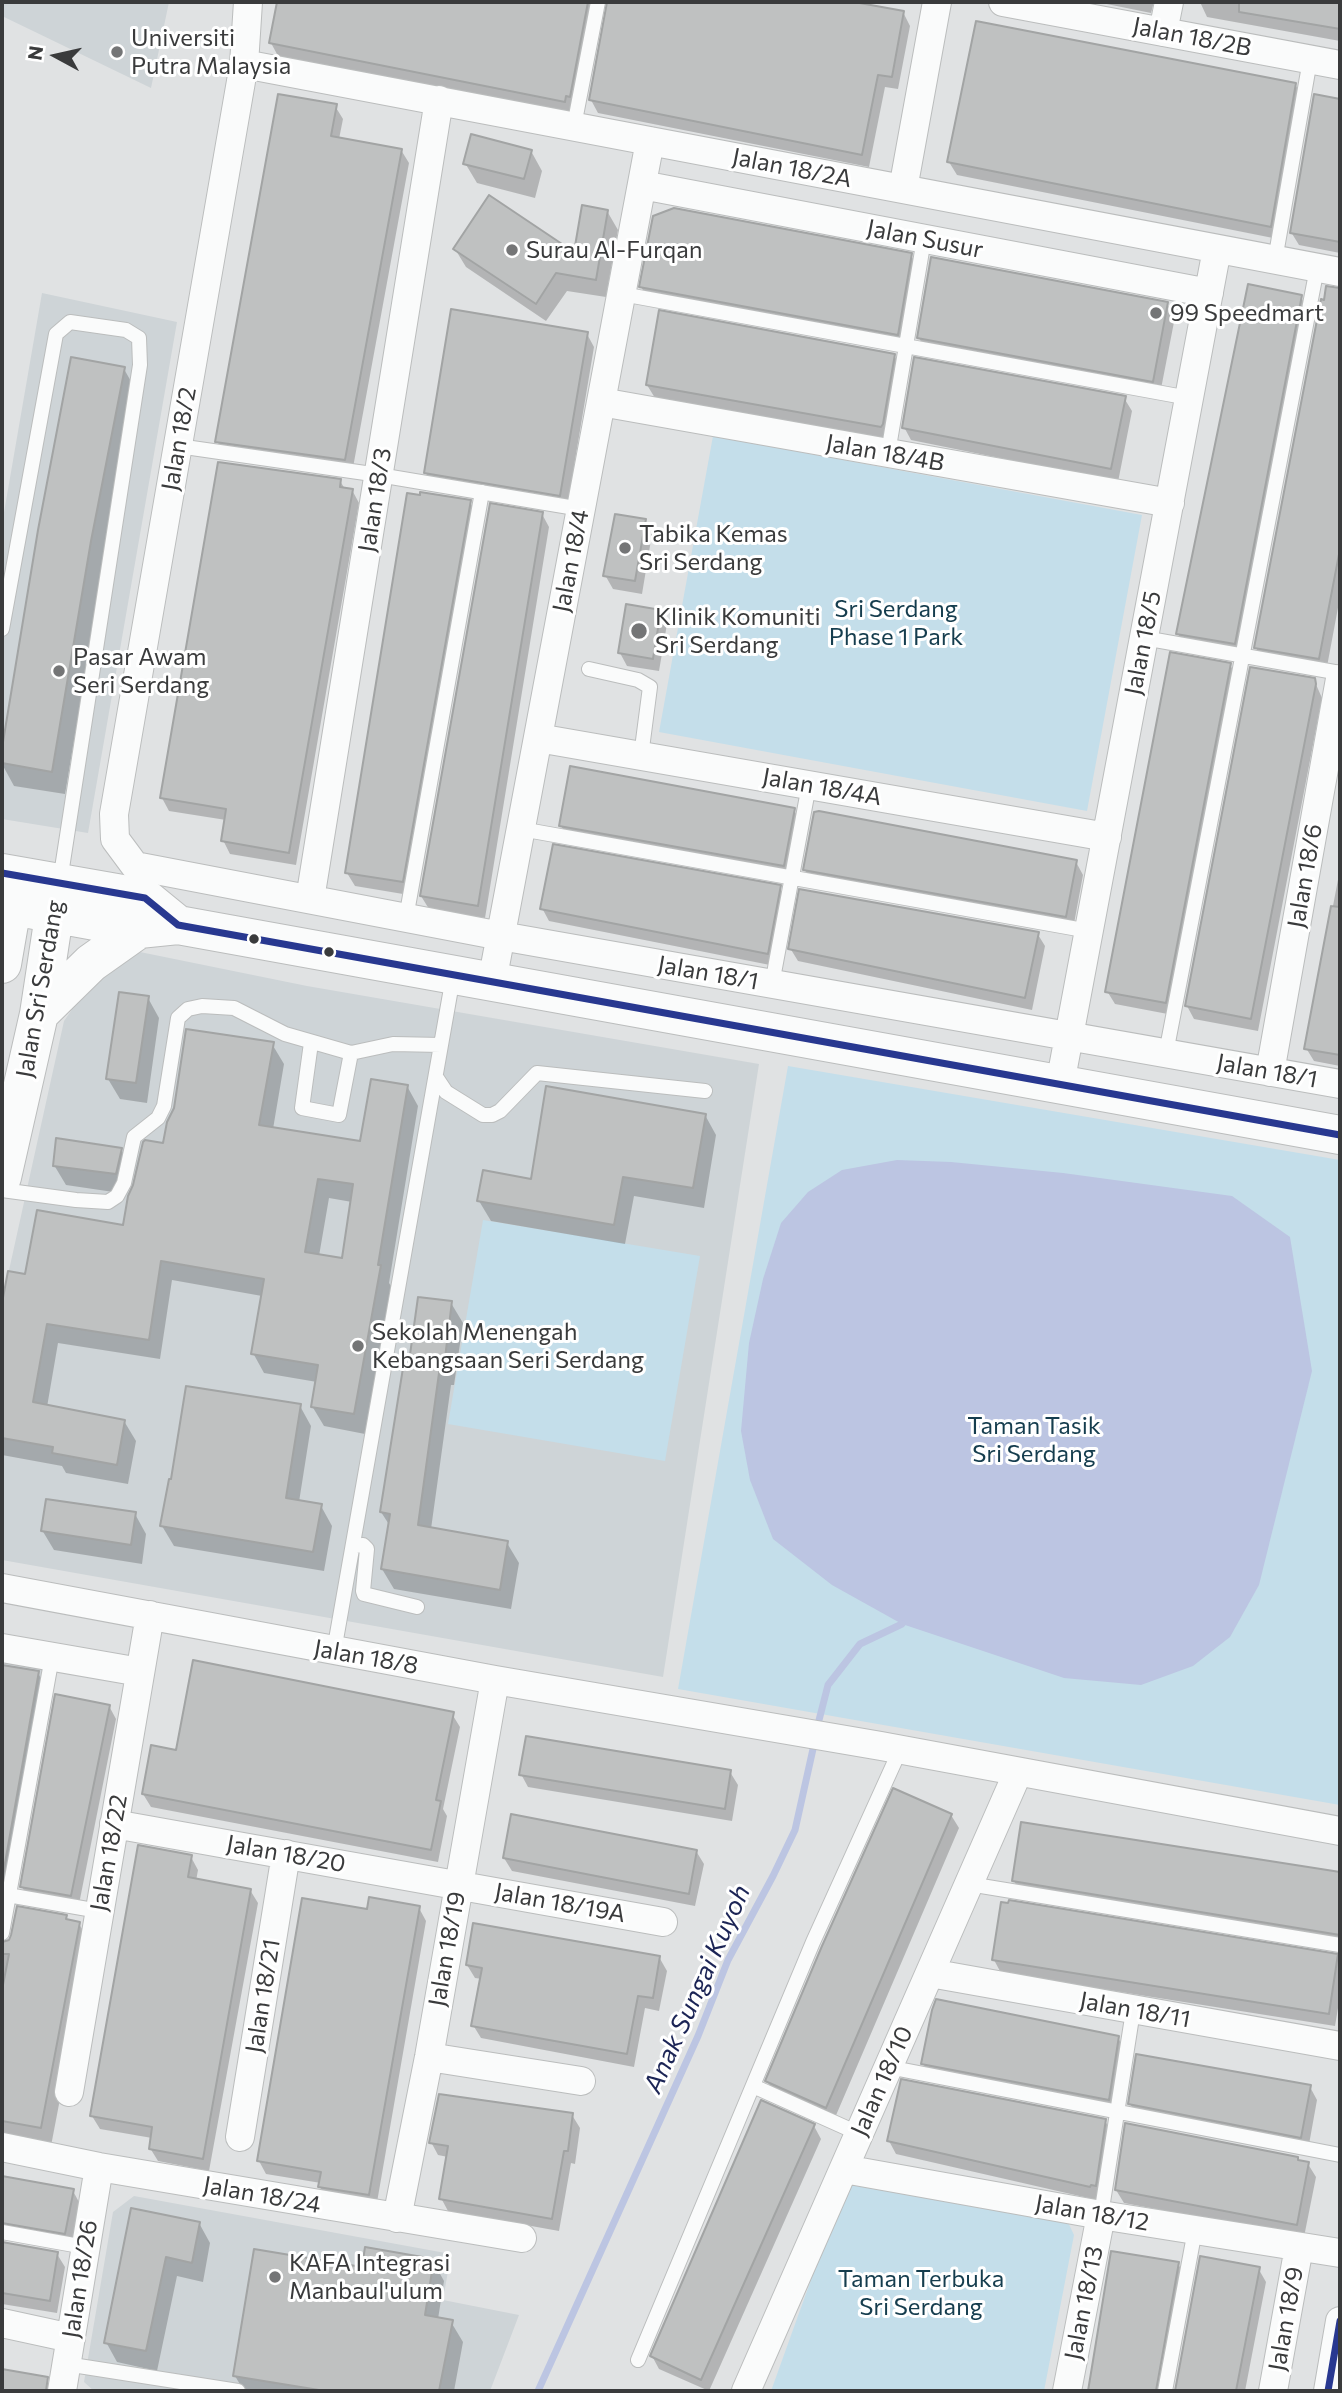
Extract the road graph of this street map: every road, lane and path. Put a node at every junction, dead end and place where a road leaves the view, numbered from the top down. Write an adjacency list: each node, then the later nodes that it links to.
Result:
1 (248, 2): 8 (street, Jalan 18/2)
2 (598, 2): 11 (lane)
3 (937, 2): 14 (street)
4 (1003, 2): 6 (street, Jalan 18/2B)
5 (1170, 2): 6 (street)
6 (1163, 32): 7 (street, Jalan 18/2B)
7 (1310, 60): 9 (street, Jalan 18/2B); 17 (lane)
8 (244, 64): 10 (street, Jalan 18/2A); 24 (street, Jalan 18/2)
9 (1340, 65)
10 (439, 100): 11 (street, Jalan 18/2A); 26 (street, Jalan 18/3)
11 (574, 126): 12 (street, Jalan 18/2A)
12 (650, 141): 13 (street, Jalan 18/4); 14 (street, Jalan 18/2A)
13 (642, 185): 15 (street, Jalan Susur); 19 (street, Jalan 18/4)
14 (903, 189): 16 (street, Jalan 18/2A)
15 (924, 239): 20 (street, Jalan Susur); 21 (lane)
16 (1217, 249): 17 (street, Jalan 18/2A); 20 (street, Jalan 18/5)
17 (1275, 260): 18 (street, Jalan 18/2A)
18 (1329, 270): 32 (lane)
19 (622, 293): 21 (lane); 23 (street, Jalan 18/4)
20 (1209, 293): 22 (street, Jalan 18/5)
21 (906, 346): 22 (lane); 25 (lane)
22 (1189, 398): 28 (street, Jalan 18/5)
23 (601, 402): 25 (street, Jalan 18/4B); 29 (street, Jalan 18/4)
24 (178, 446): 26 (lane); 39 (street, Jalan 18/2)
25 (888, 453): 28 (street, Jalan 18/4B)
26 (379, 475): 27 (lane); 45 (street, Jalan 18/3)
27 (482, 492): 29 (lane); 46 (lane)
28 (1170, 503): 31 (street, Jalan 18/5)
29 (581, 509): 36 (street, Jalan 18/4)
30 (2, 629): 44 (lane)
31 (1144, 638): 32 (lane); 41 (street, Jalan 18/5)
32 (1242, 656): 34 (lane); 59 (lane)
33 (589, 668): 37 (lane)
34 (1340, 673)
35 (1340, 680): 61 (street, Jalan 18/6)
36 (538, 738): 37 (street, Jalan 18/4A); 40 (street, Jalan 18/4)
37 (641, 756): 38 (street, Jalan 18/4A)
38 (809, 785): 41 (street, Jalan 18/4A); 42 (lane)
39 (114, 814): 45 (street, Jalan 18/1)
40 (521, 829): 42 (lane); 50 (street, Jalan 18/4)
41 (1107, 837): 49 (street, Jalan 18/5)
42 (792, 877): 49 (lane); 54 (lane)
43 (8, 890): 44 (street); 51 (street, Jalan Sri Serdang)
44 (57, 898): 47 (street); 48 (street); 55 (street, Jalan Sri Serdang)
45 (310, 899): 46 (street, Jalan 18/1)
46 (406, 918): 50 (street, Jalan 18/1)
47 (178, 925): 48 (street); 52 (street)
48 (139, 929): 55 (street)
49 (1089, 931): 56 (street, Jalan 18/5)
50 (500, 936): 53 (street, Jalan 18/4); 54 (street, Jalan 18/1)
51 (2, 964)
52 (454, 975): 53 (street); 58 (lane)
53 (492, 982): 63 (street)
54 (772, 984): 56 (street, Jalan 18/1)
55 (39, 1014): 67 (street, Jalan Sri Serdang)
56 (1070, 1036): 59 (street, Jalan 18/1); 63 (street, Jalan 18/5)
57 (311, 1043): 60 (lane); 60 (lane); 68 (lane)
58 (441, 1045): 60 (lane); 62 (lane)
59 (1166, 1053): 61 (street, Jalan 18/1)
60 (351, 1054)
61 (1270, 1072): 64 (street, Jalan 18/1)
62 (436, 1077): 65 (lane); 69 (lane)
63 (1060, 1084): 66 (street)
64 (1340, 1084)
65 (705, 1091)
66 (1340, 1135)
67 (2, 1177)
68 (2, 1190)
69 (353, 1546): 71 (lane); 74 (lane)
70 (2, 1588): 72 (street, Jalan 18/8)
71 (417, 1607)
72 (150, 1615): 74 (street, Jalan 18/8); 76 (street, Jalan 18/22)
73 (2, 1648): 75 (street)
74 (334, 1651): 77 (street, Jalan 18/8)
75 (52, 1657): 76 (street); 85 (lane)
76 (140, 1672): 80 (street, Jalan 18/22)
77 (495, 1680): 78 (street, Jalan 18/8); 83 (street, Jalan 18/19)
78 (900, 1750): 79 (street, Jalan 18/8); 96 (lane)
79 (1018, 1772): 81 (street, Jalan 18/8); 84 (street, Jalan 18/10)
80 (114, 1824): 82 (street, Jalan 18/20); 86 (street, Jalan 18/22)
81 (1340, 1831)
82 (286, 1854): 83 (street, Jalan 18/20); 100 (street, Jalan 18/21)
83 (458, 1884): 87 (street, Jalan 18/19A); 93 (street, Jalan 18/19)
84 (969, 1884): 89 (lane); 90 (street, Jalan 18/10)
85 (5, 1895): 86 (lane); 88 (lane)
86 (99, 1911): 97 (street, Jalan 18/22)
87 (663, 1922)
88 (2, 1933)
89 (1340, 1945)
90 (930, 1973): 91 (street, Jalan 18/11); 94 (street, Jalan 18/10)
91 (1133, 2011): 92 (street, Jalan 18/11); 98 (lane)
92 (1340, 2046)
93 (429, 2056): 95 (street); 106 (street, Jalan 18/19)
94 (888, 2067): 98 (lane); 99 (street, Jalan 18/10)
95 (581, 2081)
96 (753, 2086): 99 (lane); 116 (lane)
97 (69, 2092)
98 (1117, 2112): 102 (lane); 105 (lane)
99 (860, 2134): 104 (street, Jalan 18/10)
100 (240, 2137)
101 (2, 2147): 103 (street, Jalan 18/24)
102 (1340, 2155)
103 (99, 2166): 106 (street, Jalan 18/24); 110 (street, Jalan 18/26)
104 (844, 2169): 105 (street, Jalan 18/12); 119 (street, Jalan 18/10)
105 (1101, 2215): 107 (street, Jalan 18/12); 120 (street, Jalan 18/13)
106 (397, 2218): 109 (street, Jalan 18/24)
107 (1195, 2230): 111 (street, Jalan 18/12); 121 (lane)
108 (2, 2232): 110 (lane)
109 (522, 2238)
110 (85, 2247): 115 (street, Jalan 18/26)
111 (1299, 2247): 112 (street, Jalan 18/12); 122 (street, Jalan 18/9)
112 (1340, 2253)
113 (1340, 2321): 123 (street)
114 (2, 2323): 115 (street)
115 (68, 2351): 117 (street, Jalan 18/26); 118 (lane)
116 (638, 2360)
117 (62, 2391)
118 (238, 2391)
119 (746, 2391)
120 (1067, 2391)
121 (1165, 2391)
122 (1273, 2391)
123 (1328, 2391)

